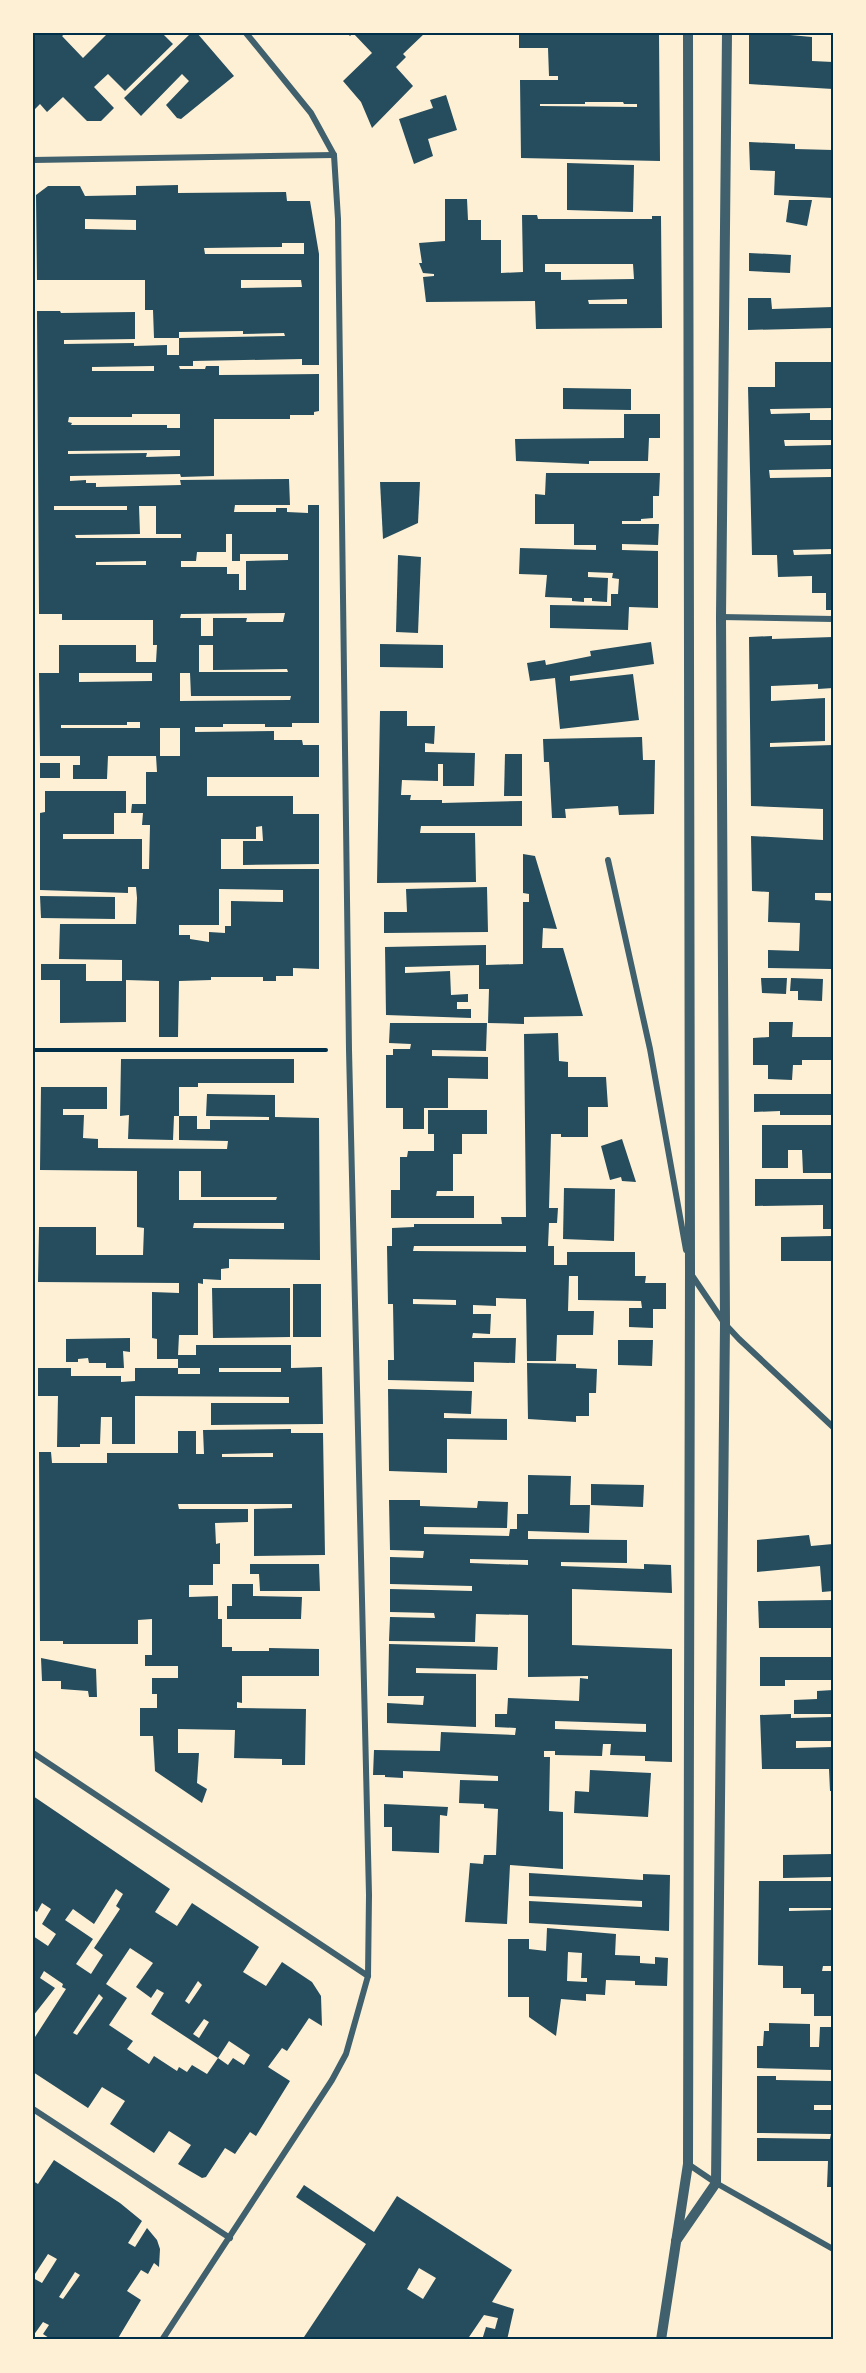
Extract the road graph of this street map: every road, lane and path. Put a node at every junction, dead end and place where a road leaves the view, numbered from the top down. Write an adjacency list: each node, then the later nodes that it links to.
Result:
1 (246, 33): 4 (street)
2 (688, 33): 11 (street)
3 (727, 33): 6 (street)
4 (334, 155): 5 (street); 10 (street)
5 (33, 160)
6 (721, 617): 7 (street); 12 (street)
7 (833, 619)
8 (608, 860): 11 (street)
9 (33, 1050): 10 (path)
10 (349, 1050): 15 (street)
11 (690, 1271): 12 (street); 17 (street)
12 (725, 1324): 13 (street); 18 (street)
13 (833, 1427)
14 (33, 1753): 15 (street)
15 (368, 1976): 19 (street)
16 (33, 2109): 19 (street)
17 (688, 2164): 18 (street); 20 (street)
18 (716, 2183): 20 (street); 21 (street)
19 (230, 2238): 22 (street)
20 (674, 2244): 23 (street)
21 (833, 2249)
22 (162, 2340)
23 (661, 2340)

